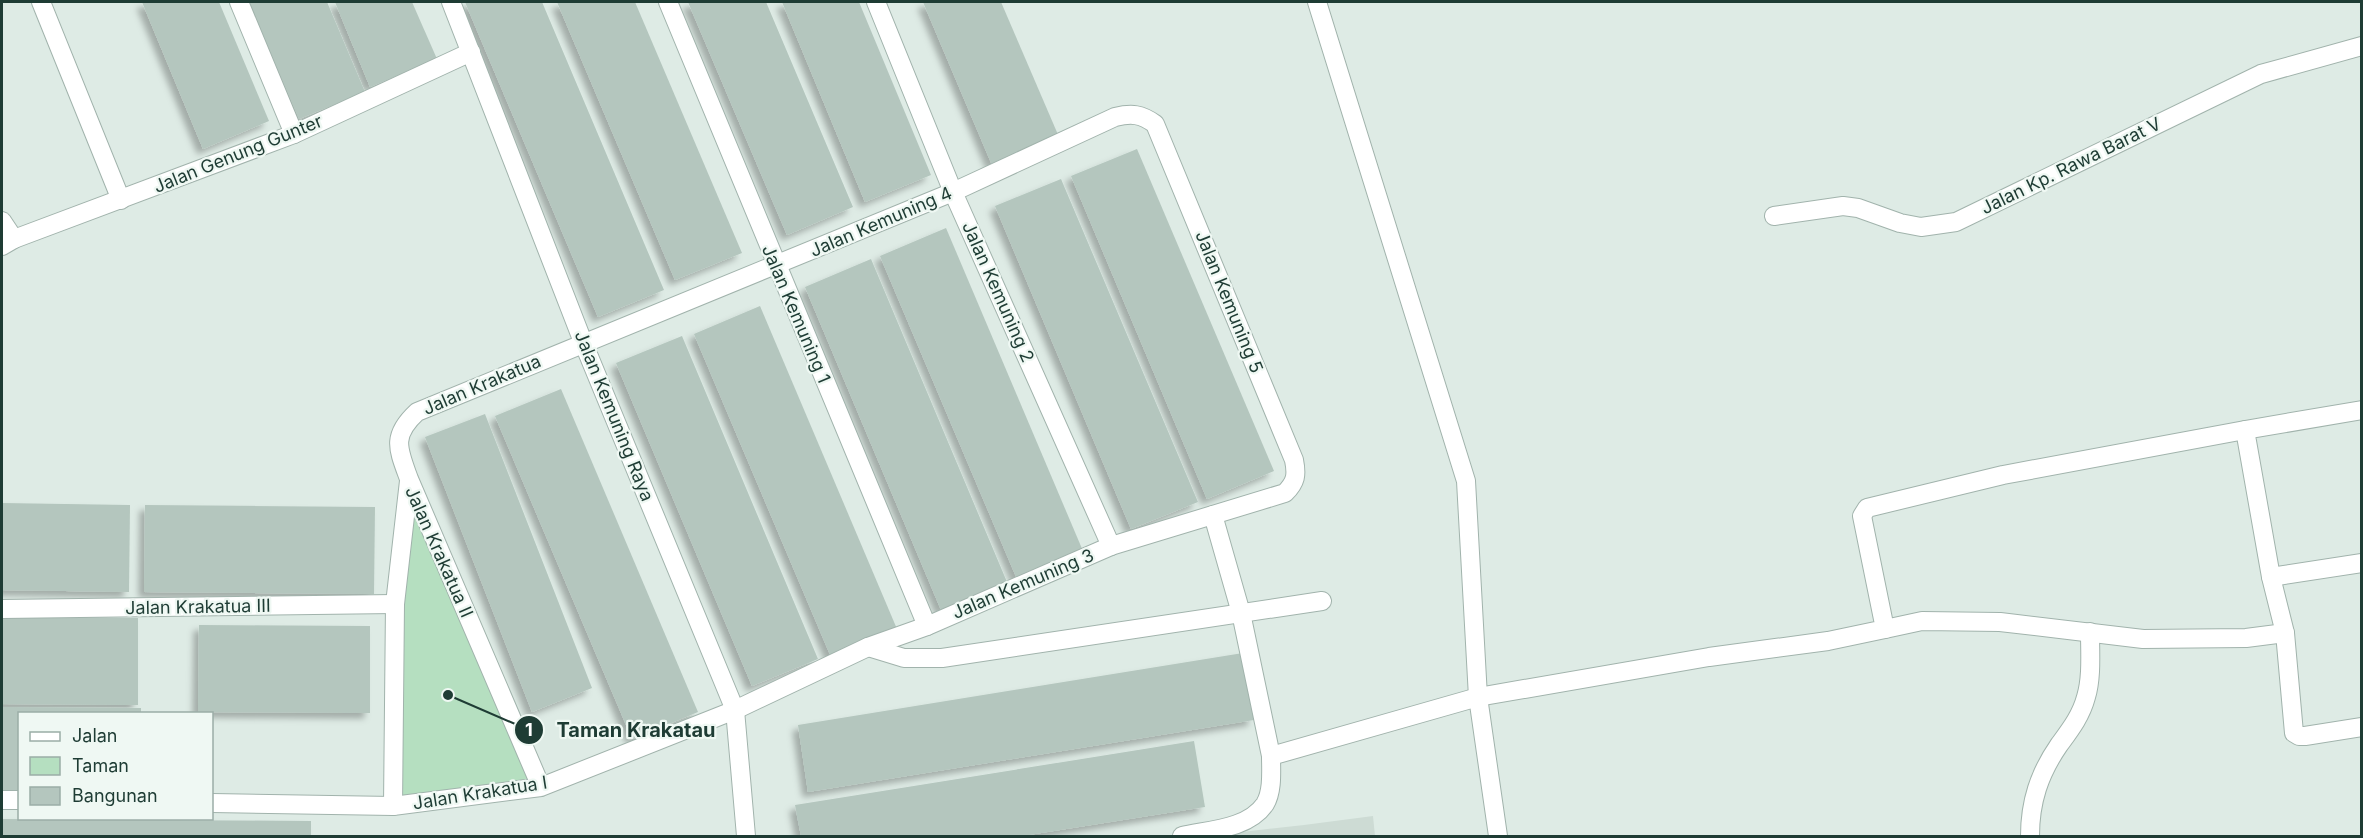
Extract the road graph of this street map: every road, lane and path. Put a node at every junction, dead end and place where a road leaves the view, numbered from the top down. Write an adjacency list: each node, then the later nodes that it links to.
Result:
1 (41, 2): 12 (street)
2 (238, 2): 9 (street)
3 (451, 2): 8 (street, Jalan Kemuning Raya)
4 (668, 2): 16 (street, Jalan Kemuning 1)
5 (876, 2): 11 (street, Jalan Kemuning 2)
6 (1317, 2): 35 (street)
7 (2361, 46): 13 (street, Jalan Kp. Rawa Barat V)
8 (471, 52): 9 (street, Jalan Genung Gunter); 17 (street, Jalan Kemuning Raya)
9 (294, 134): 12 (street, Jalan Genung Gunter)
10 (1165, 144): 11 (street, Jalan Kemuning 4); 20 (street, Jalan Kemuning 5)
11 (953, 192): 16 (street, Jalan Kemuning 4); 23 (street, Jalan Kemuning 2)
12 (122, 200): 15 (street, Jalan Genung Gunter)
13 (1774, 216)
14 (2, 221): 15 (street)
15 (8, 242)
16 (776, 266): 17 (street, Jalan Kemuning 4); 30 (street, Jalan Kemuning 1)
17 (583, 342): 21 (street, Jalan Krakatua); 36 (street, Jalan Kemuning Raya)
18 (2361, 410): 19 (street)
19 (2245, 430): 25 (street); 31 (street)
20 (1294, 460): 22 (street, Jalan Kemuning 3)
21 (409, 479): 27 (street, Jalan Krakatua II); 39 (street, Jalan Krakatua II)
22 (1213, 515): 23 (street, Jalan Kemuning 3); 29 (street)
23 (1111, 546): 30 (street, Jalan Kemuning 3)
24 (2361, 563): 25 (street)
25 (2271, 578): 33 (street)
26 (1322, 601): 29 (street)
27 (395, 604): 28 (street, Jalan Krakatua III); 43 (street, Jalan Krakatua II)
28 (2, 609)
29 (1241, 613): 34 (street); 38 (street)
30 (927, 626): 34 (street, Jalan Kemuning 3)
31 (1885, 629): 32 (street); 35 (street)
32 (2090, 632): 33 (street); 47 (street)
33 (2284, 633): 37 (street)
34 (868, 647): 36 (street, Jalan Kemuning 3)
35 (1478, 697): 38 (street); 46 (street)
36 (735, 710): 39 (street, Jalan Krakatua I); 44 (street, Jalan Kemuning Raya)
37 (2361, 727)
38 (1271, 756): 45 (street)
39 (541, 787): 43 (street, Jalan Krakatua I)
40 (2, 800): 41 (street)
41 (18, 800)
42 (213, 803): 43 (street, Jalan Krakatua I)
43 (393, 806)
44 (746, 837)
45 (1182, 837)
46 (1498, 837)
47 (2030, 837)

